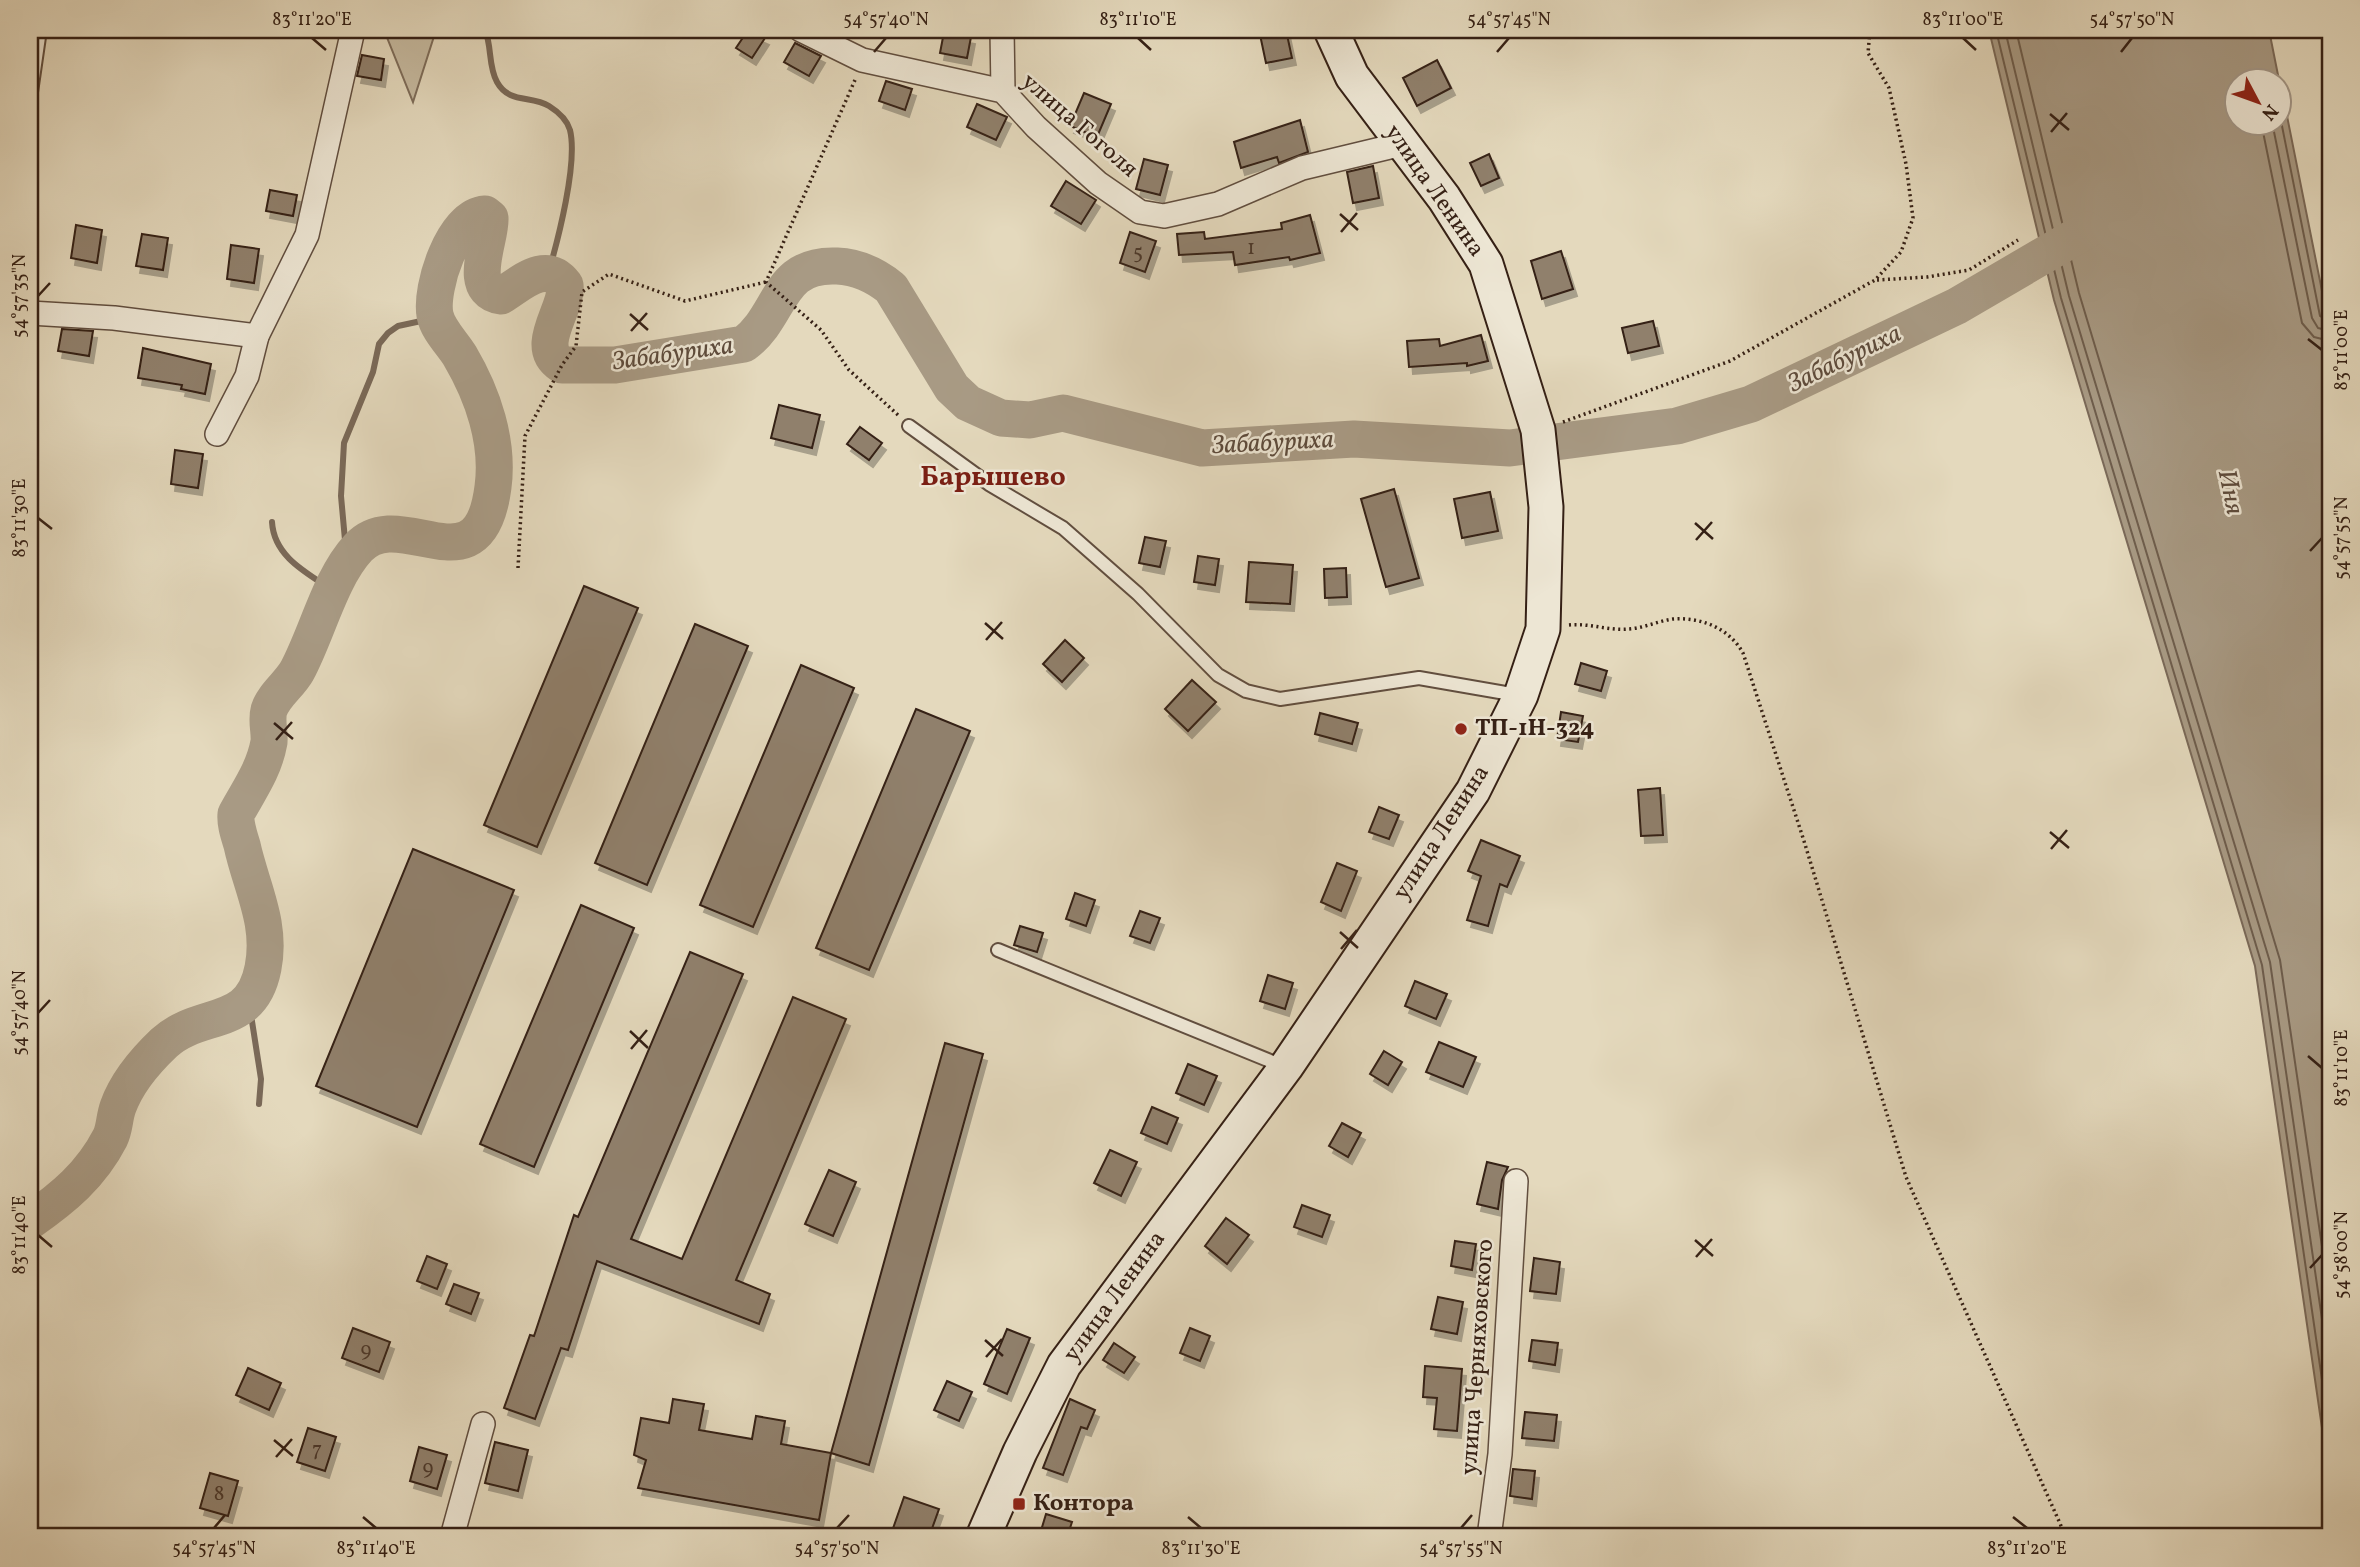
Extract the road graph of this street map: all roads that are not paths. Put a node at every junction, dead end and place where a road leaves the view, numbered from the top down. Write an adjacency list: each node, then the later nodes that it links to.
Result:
1 (40, 30): 7 (lane)
2 (353, 30): 10 (street)
3 (801, 30): 6 (street, улица Гоголя)
4 (1002, 30): 6 (street)
5 (1331, 30): 8 (main road, улица Ленина)
6 (1003, 91): 8 (street, улица Гоголя)
7 (30, 99)
8 (1402, 144): 13 (main road, улица Ленина)
9 (30, 313): 10 (street)
10 (257, 336): 12 (street)
11 (909, 426): 13 (lane)
12 (217, 434)
13 (1521, 695): 15 (main road, улица Ленина)
14 (998, 950): 15 (lane)
15 (1286, 1067): 19 (main road, улица Ленина)
16 (1516, 1181): 20 (street, улица Черняховского)
17 (483, 1424): 18 (street)
18 (452, 1537)
19 (982, 1537)
20 (1489, 1537)

